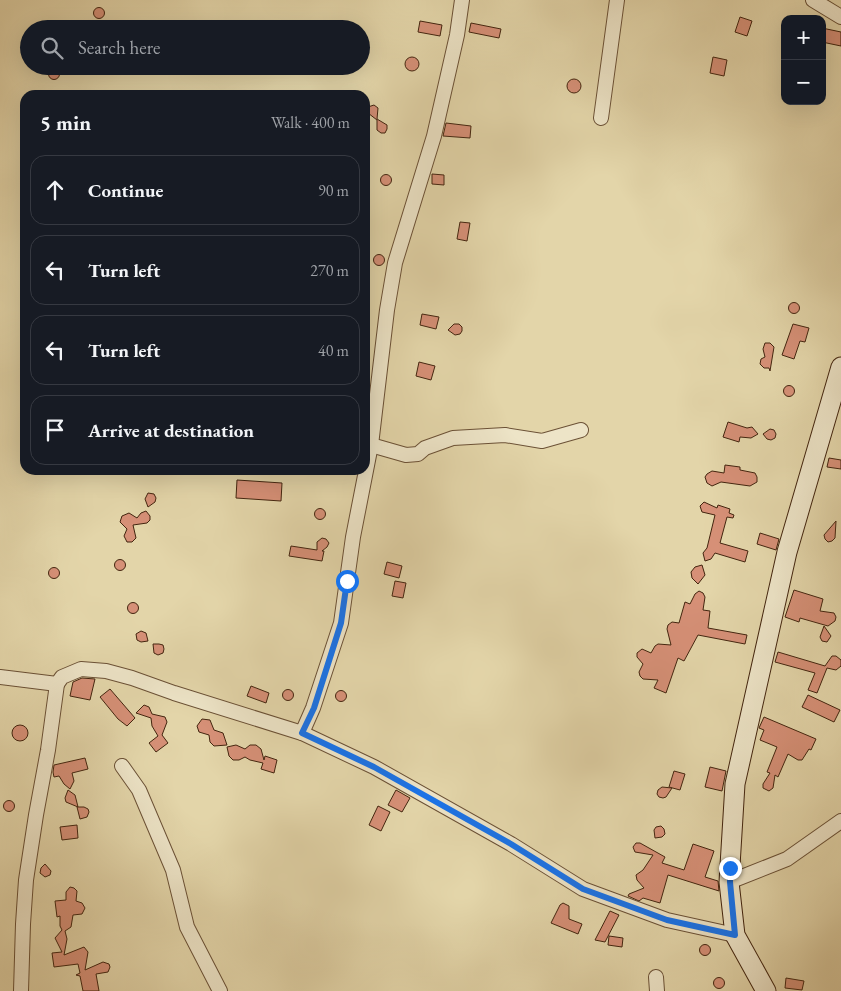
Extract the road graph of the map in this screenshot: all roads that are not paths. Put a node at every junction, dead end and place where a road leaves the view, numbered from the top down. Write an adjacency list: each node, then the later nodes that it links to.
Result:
1 (462, 0): 8 (street)
2 (617, 0): 5 (street)
3 (813, 0): 4 (street)
4 (841, 17)
5 (601, 118)
6 (841, 367): 16 (street)
7 (581, 430): 8 (street)
8 (371, 445): 9 (street)
9 (370, 450)
10 (365, 475): 13 (street)
11 (0, 676): 12 (street)
12 (57, 684): 13 (street); 18 (street)
13 (302, 733): 17 (street)
14 (122, 766): 19 (street)
15 (841, 821): 16 (street)
16 (730, 882): 17 (street)
17 (735, 935): 20 (street)
18 (21, 991)
19 (220, 991)
20 (766, 991)

